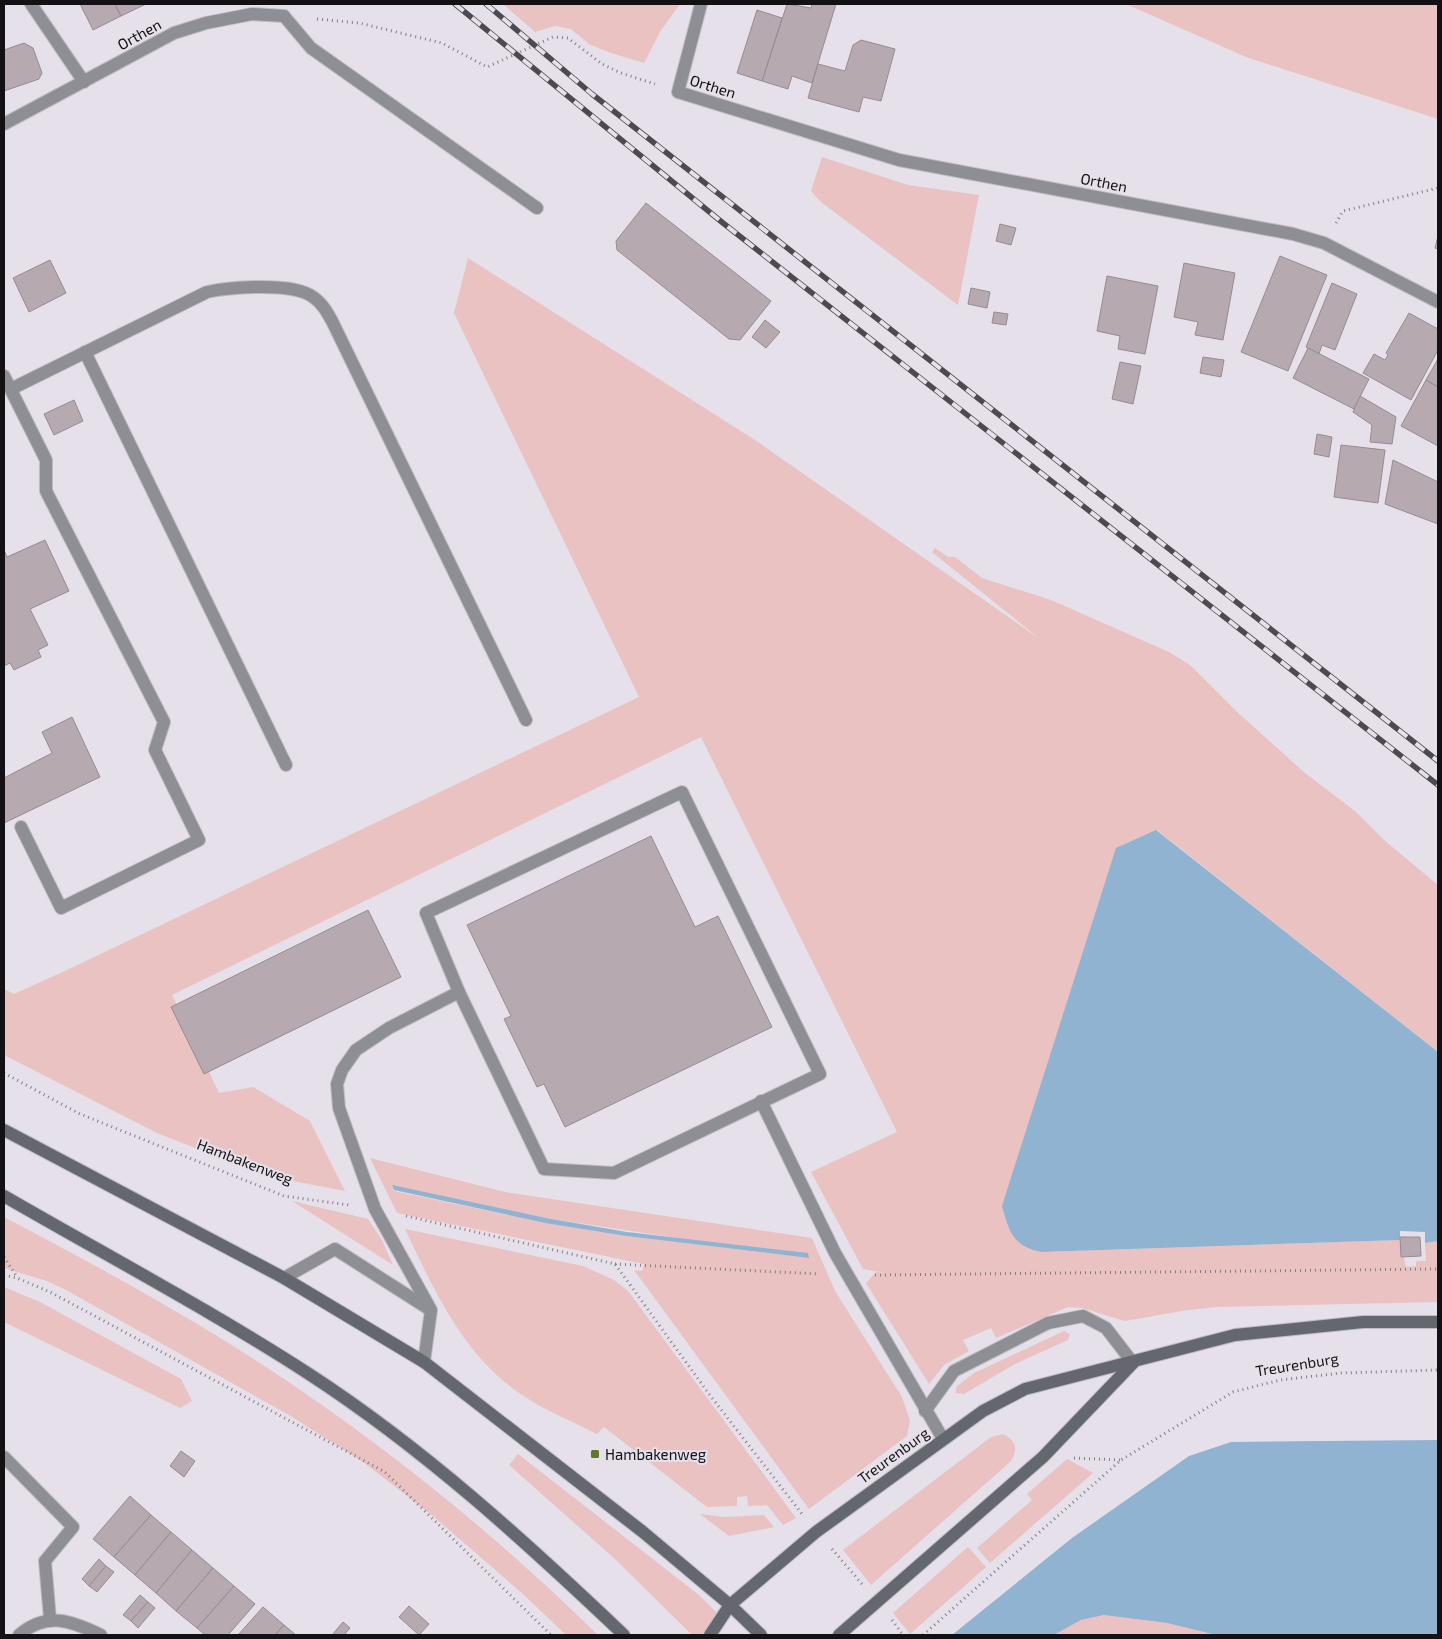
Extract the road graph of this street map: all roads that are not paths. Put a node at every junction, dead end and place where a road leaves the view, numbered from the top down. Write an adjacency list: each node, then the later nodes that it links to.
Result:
1 (31, 4): 3 (street)
2 (702, 4): 6 (street, Orthen)
3 (84, 82): 4 (street, Orthen); 5 (street, Orthen)
4 (4, 124)
5 (537, 208)
6 (1438, 302)
7 (85, 352): 9 (street); 10 (street); 11 (street)
8 (4, 376): 9 (street)
9 (11, 389): 12 (street)
10 (526, 720)
11 (286, 765)
12 (21, 827)
13 (459, 992): 14 (street); 14 (street); 18 (street)
14 (761, 1101): 22 (street)
15 (4, 1130): 17 (main road)
16 (4, 1196): 29 (main road)
17 (284, 1278): 18 (street); 20 (main road)
18 (431, 1310): 20 (street)
19 (1438, 1322): 21 (main road, Treurenburg)
20 (424, 1362): 25 (main road)
21 (1133, 1363): 22 (street); 23 (main road, Treurenburg); 32 (main road, Treurenburg)
22 (925, 1410): 23 (street)
23 (943, 1439): 25 (main road, Treurenburg)
24 (4, 1457): 26 (street)
25 (730, 1605): 30 (main road, Treurenburg); 31 (main road)
26 (50, 1619): 27 (street); 28 (street)
27 (19, 1635)
28 (102, 1635)
29 (624, 1635)
30 (710, 1635)
31 (760, 1635)
32 (839, 1635)

